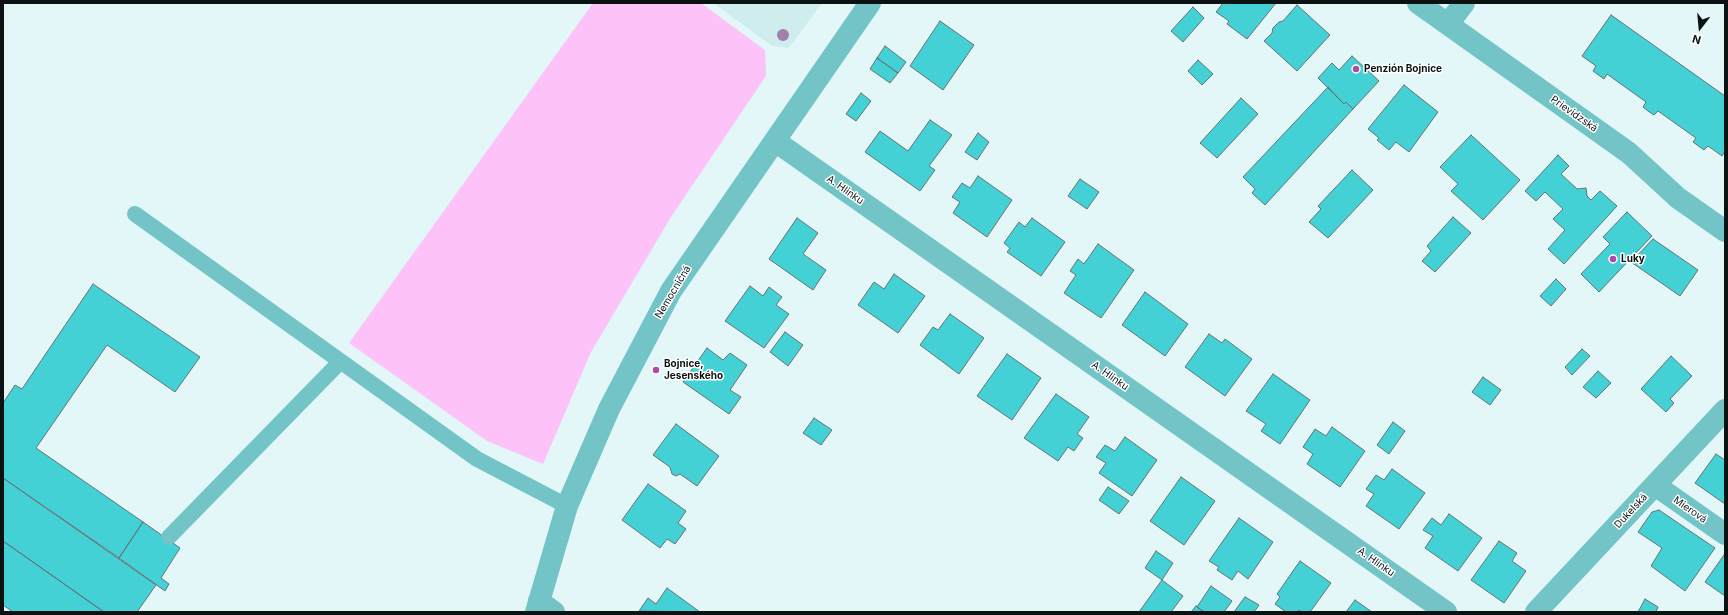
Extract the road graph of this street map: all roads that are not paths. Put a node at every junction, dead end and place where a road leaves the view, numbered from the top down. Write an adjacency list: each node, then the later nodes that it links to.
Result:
1 (870, 3): 5 (street, Nemocničná)
2 (1418, 3): 4 (street, Prievidzská)
3 (1464, 3): 4 (street)
4 (1448, 24): 7 (street, Prievidzská)
5 (775, 140): 11 (street, Nemocničná); 15 (street, A. Hlinku)
6 (135, 214): 8 (lane)
7 (1725, 231)
8 (340, 362): 11 (lane); 13 (lane)
9 (1725, 410): 10 (street, Dukelská)
10 (1655, 485): 12 (street, Mierová); 16 (street, Dukelská)
11 (567, 506): 14 (street, Nemocničná)
12 (1725, 534)
13 (169, 537)
14 (543, 608)
15 (1446, 612)
16 (1536, 612)

